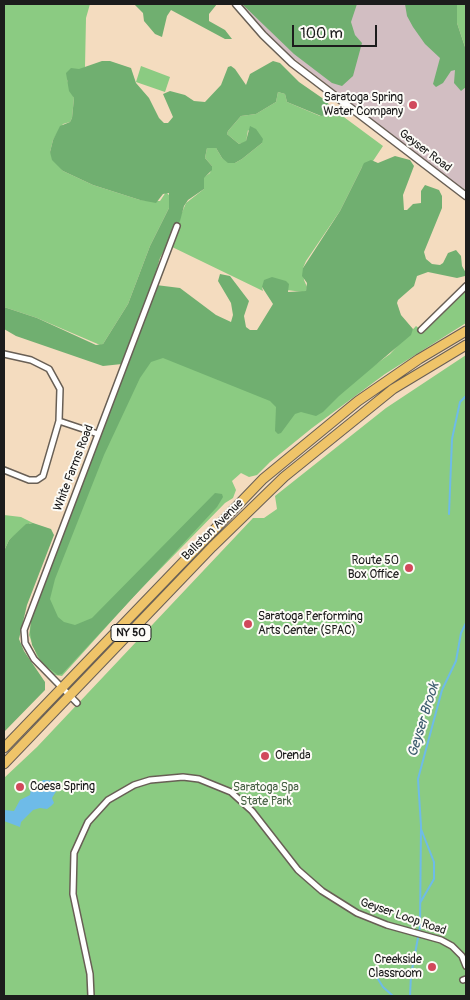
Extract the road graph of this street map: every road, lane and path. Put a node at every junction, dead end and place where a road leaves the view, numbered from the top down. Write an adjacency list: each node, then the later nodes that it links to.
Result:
1 (236, 4): 2 (street, Geyser Road)
2 (466, 196)
3 (177, 226): 10 (street, White Farms Road)
4 (466, 286): 5 (street)
5 (421, 330)
6 (466, 331): 12 (highway, Ballston Avenue / NY 50)
7 (466, 345): 13 (highway, Ballston Avenue / NY 50)
8 (4, 354): 9 (street)
9 (59, 421): 10 (street); 11 (street)
10 (98, 434): 12 (street, White Farms Road)
11 (4, 470)
12 (62, 686): 13 (street, White Farms Road); 14 (highway, Ballston Avenue / NY 50)
13 (74, 699): 15 (highway, Ballston Avenue / NY 50)
14 (4, 748)
15 (4, 764)
16 (466, 966): 17 (street, Geyser Loop Road)
17 (91, 996)

